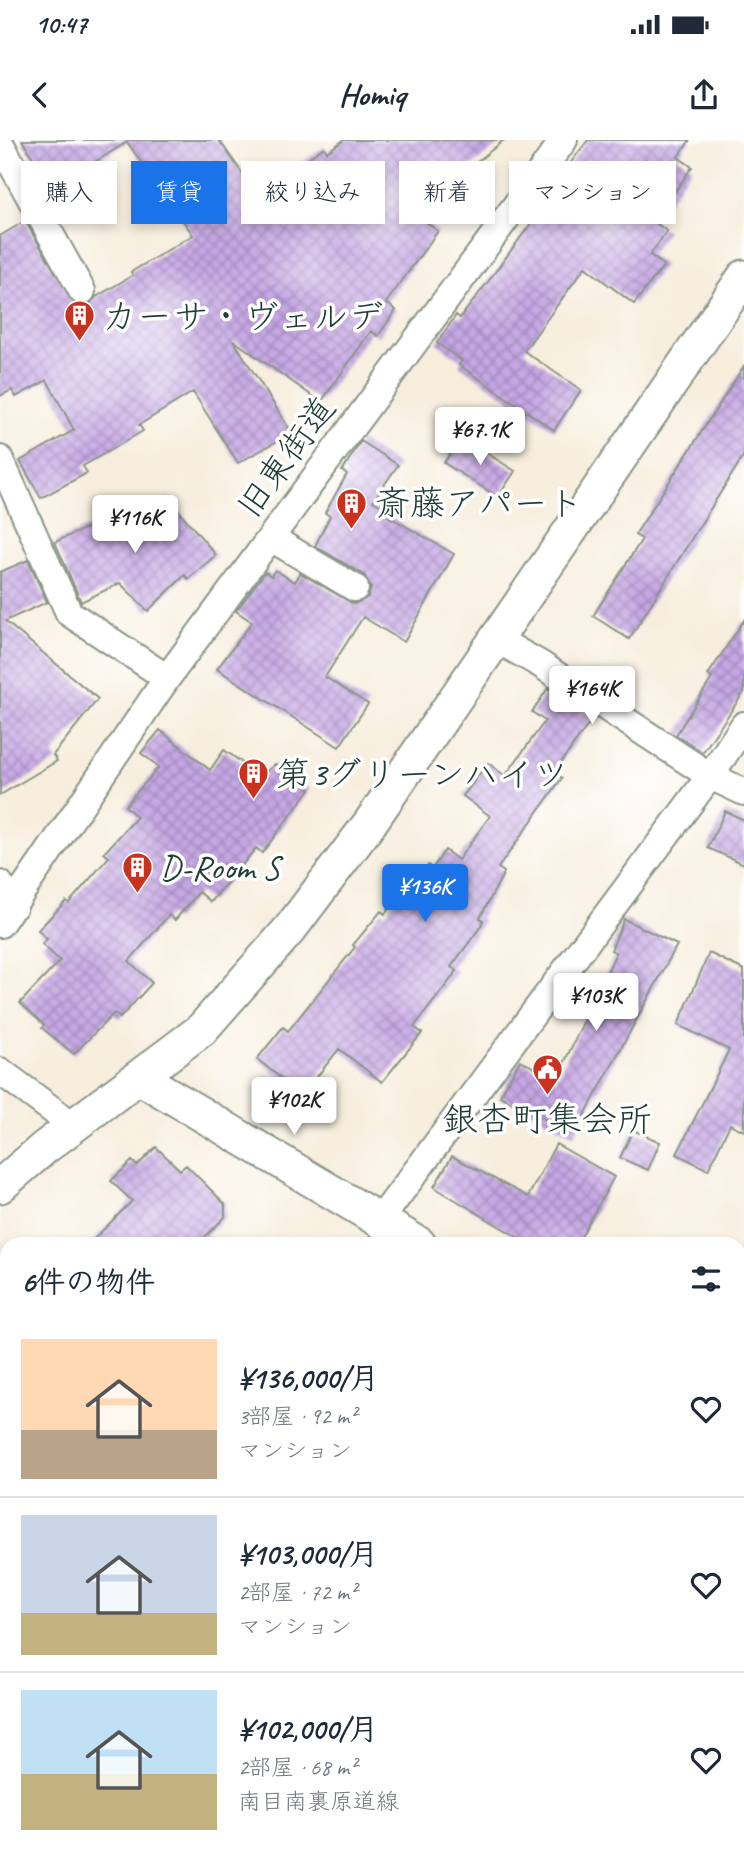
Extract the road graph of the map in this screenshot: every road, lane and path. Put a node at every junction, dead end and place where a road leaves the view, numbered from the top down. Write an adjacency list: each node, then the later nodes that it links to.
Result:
1 (564, 140): 6 (street, 旧東街道)
2 (0, 143): 4 (street)
3 (744, 277): 8 (street)
4 (82, 290)
5 (0, 459): 9 (street)
6 (271, 538): 7 (street); 9 (street, 旧東街道)
7 (355, 588)
8 (496, 639): 11 (street); 16 (street)
9 (167, 678): 14 (street, 旧東街道)
10 (744, 725): 11 (street)
11 (710, 776): 12 (street); 19 (street)
12 (744, 792)
13 (0, 884): 14 (street)
14 (7, 915)
15 (0, 1071): 17 (street)
16 (139, 1077): 17 (street); 19 (street)
17 (74, 1126): 18 (street)
18 (0, 1186)
19 (380, 1220): 20 (street)
20 (408, 1237)

